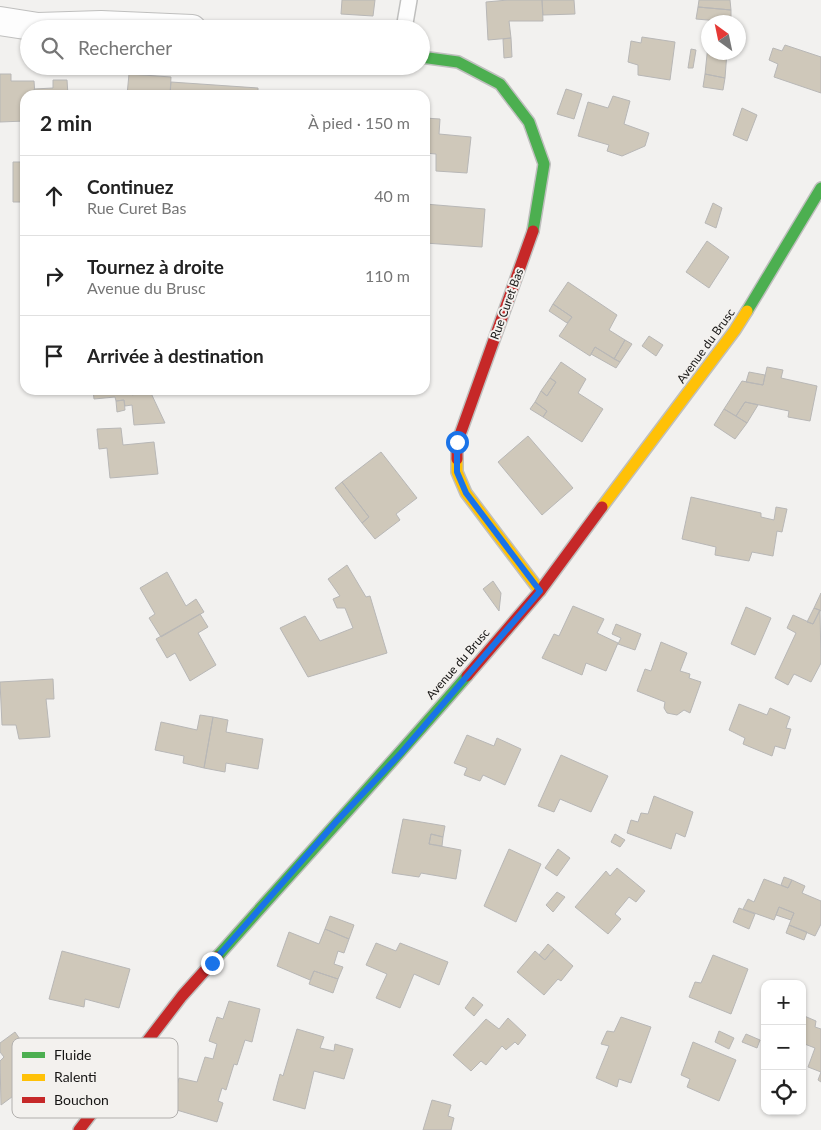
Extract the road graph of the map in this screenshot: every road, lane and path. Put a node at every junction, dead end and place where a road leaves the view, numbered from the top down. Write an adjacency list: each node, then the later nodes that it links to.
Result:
1 (409, 0): 2 (lane)
2 (406, 20)
3 (0, 21): 4 (street)
4 (20, 24)
5 (430, 58): 7 (street, Rue Curet Bas)
6 (821, 188): 7 (street, Avenue du Brusc)
7 (540, 591): 8 (street, Avenue du Brusc)
8 (150, 1038)
9 (88, 1118): 10 (street, Avenue du Brusc)
10 (79, 1130)

